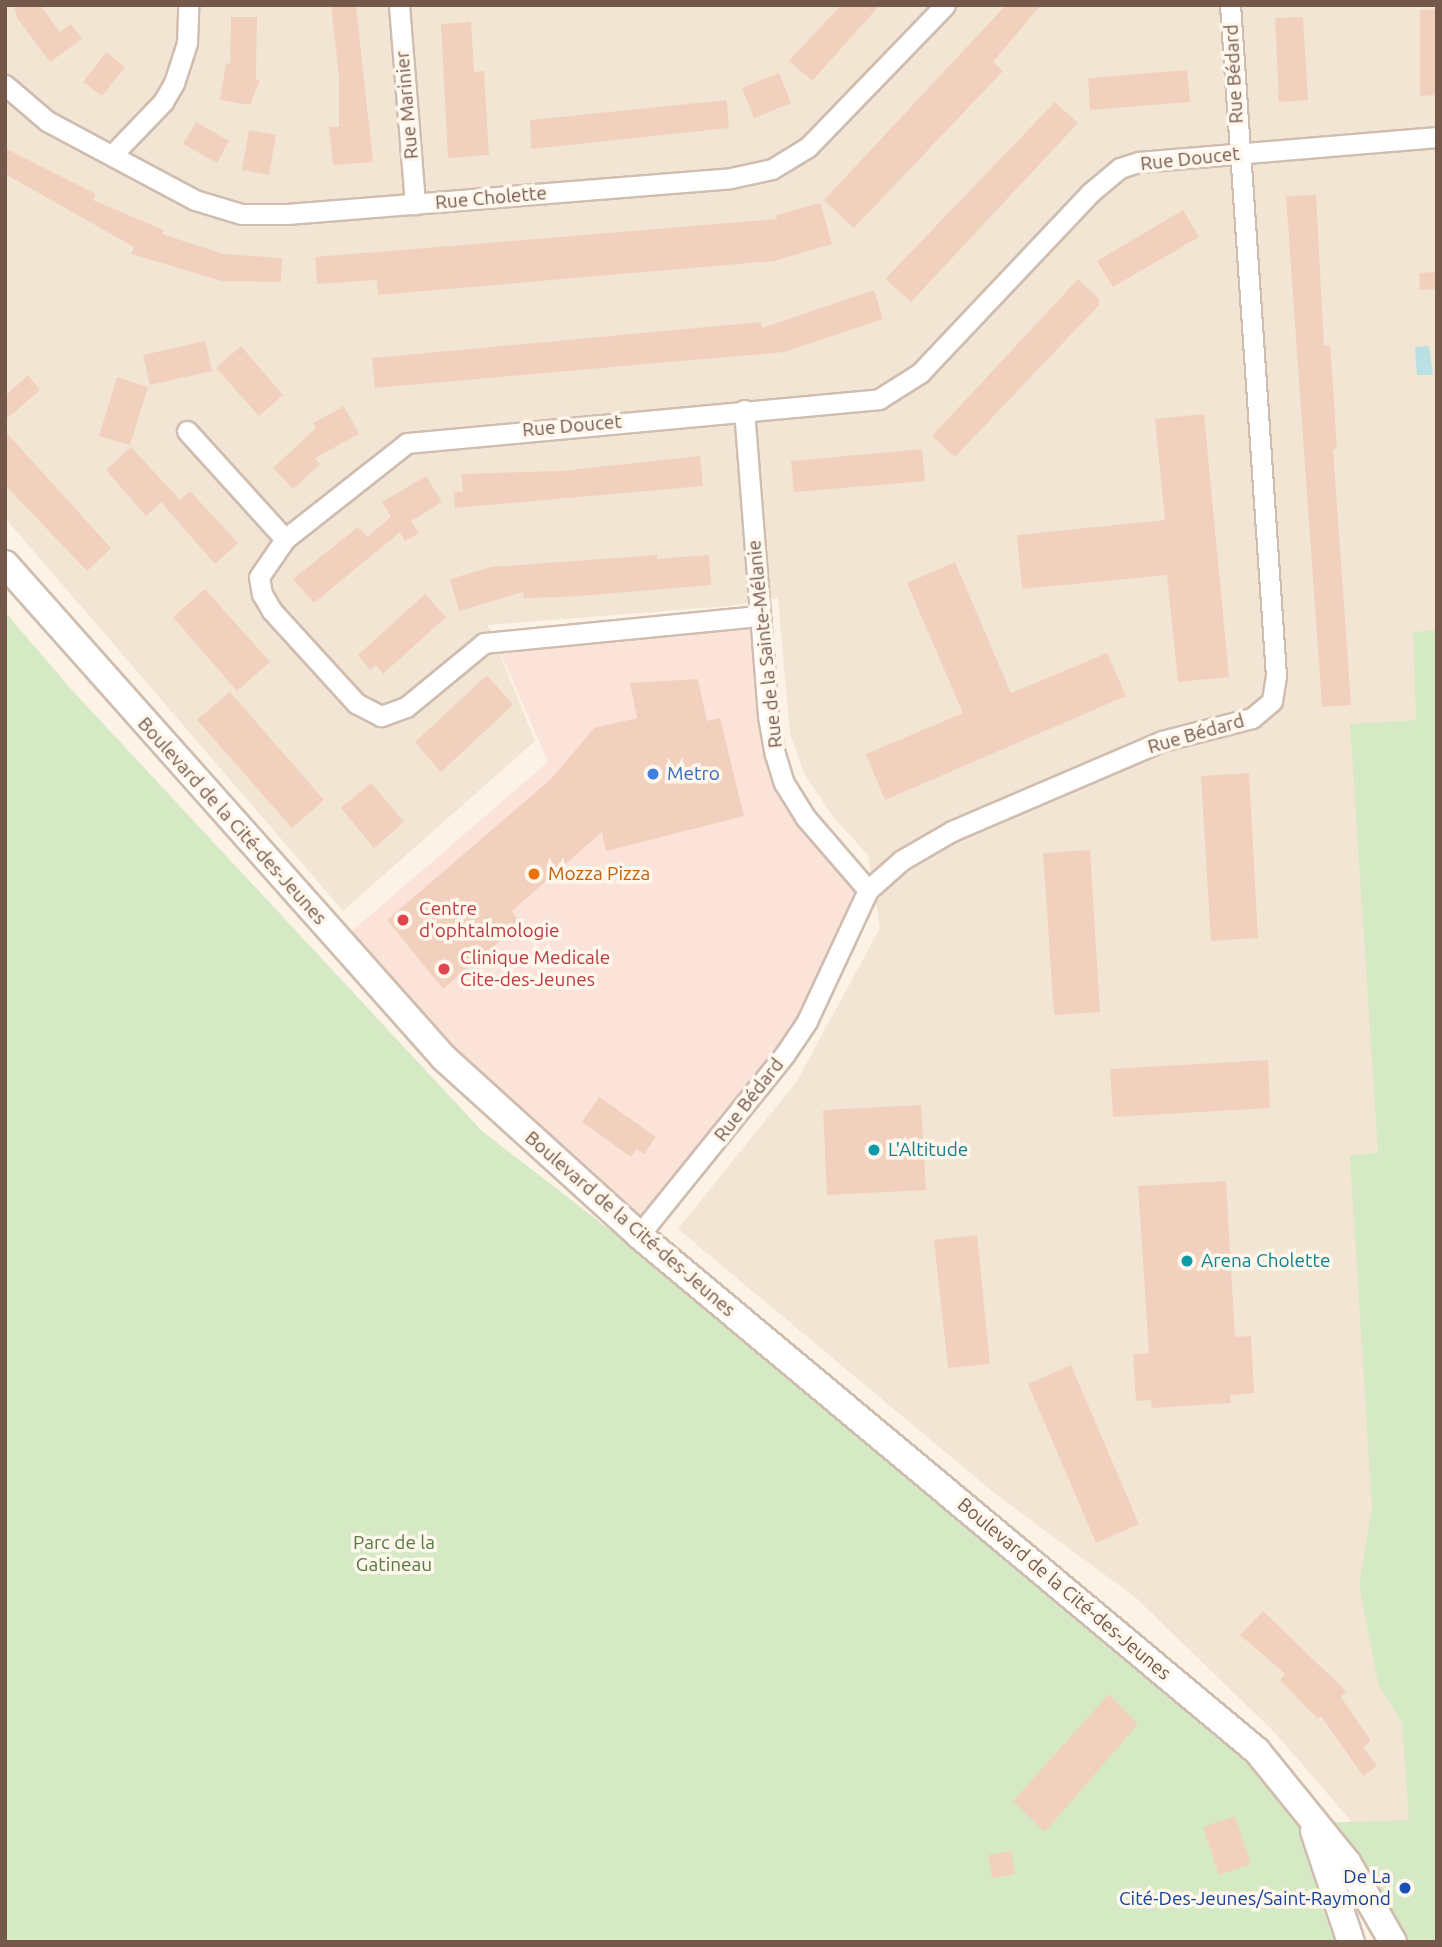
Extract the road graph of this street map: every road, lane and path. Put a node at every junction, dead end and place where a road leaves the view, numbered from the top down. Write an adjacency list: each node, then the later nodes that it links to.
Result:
1 (188, 5): 8 (street)
2 (399, 5): 9 (street, Rue Marinier)
3 (944, 5): 9 (street, Rue Cholette)
4 (1230, 5): 7 (street, Rue Bédard)
5 (5, 85): 8 (street, Rue Cholette)
6 (1437, 137): 7 (street, Rue Doucet)
7 (1239, 153): 10 (street, Rue Doucet); 15 (street, Rue Bédard)
8 (112, 155): 9 (street, Rue Cholette)
9 (415, 204)
10 (744, 410): 12 (street, Rue Doucet); 14 (street, Rue de la Sainte-Mélanie)
11 (187, 431): 12 (street)
12 (285, 539): 14 (street, Rue Doucet)
13 (5, 564): 16 (street, Boulevard de la Cité-des-Jeunes)
14 (759, 615): 15 (street, Rue de la Sainte-Mélanie)
15 (868, 890): 16 (street, Rue Bédard)
16 (639, 1235): 17 (street, Boulevard de la Cité-des-Jeunes)
17 (1312, 1822): 18 (street, Boulevard de la Cité-des-Jeunes); 19 (street, Boulevard de la Cité-des-Jeunes)
18 (1345, 1934)
19 (1393, 1942)

